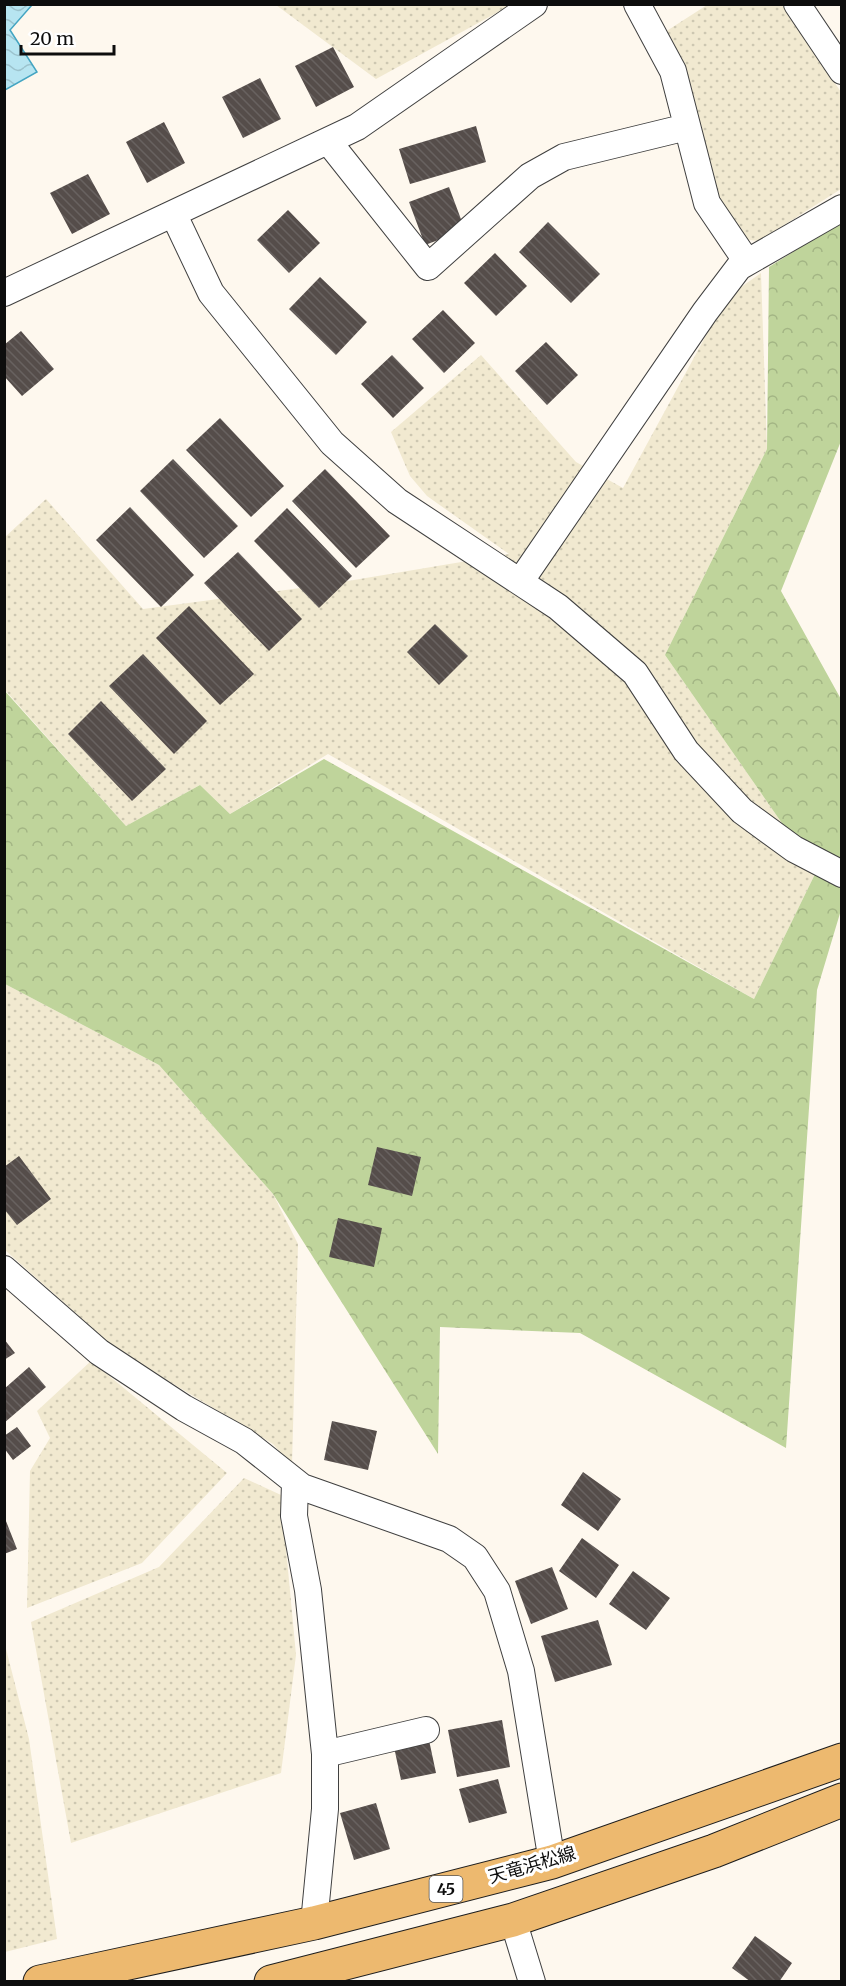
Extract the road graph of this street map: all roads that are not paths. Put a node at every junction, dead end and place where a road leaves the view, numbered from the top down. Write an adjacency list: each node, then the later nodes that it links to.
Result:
1 (534, 4): 6 (street)
2 (637, 4): 5 (street)
3 (797, 4): 4 (street)
4 (842, 71)
5 (687, 127): 6 (street); 9 (street)
6 (328, 141): 8 (street)
7 (842, 208): 9 (street)
8 (174, 215): 10 (street); 11 (street)
9 (747, 262): 11 (street)
10 (4, 293)
11 (520, 582): 12 (street)
12 (842, 874)
13 (4, 1269): 14 (street)
14 (295, 1483): 16 (street); 19 (street)
15 (426, 1730): 16 (street)
16 (326, 1754): 21 (street)
17 (842, 1760): 19 (main road, 天竜浜松線 / 45)
18 (842, 1800): 20 (main road)
19 (552, 1862): 21 (main road, 天竜浜松線 / 45)
20 (513, 1920): 23 (main road); 24 (street)
21 (314, 1923): 22 (main road, 天竜浜松線 / 45)
22 (40, 1982)
23 (271, 1982)
24 (532, 1982)

